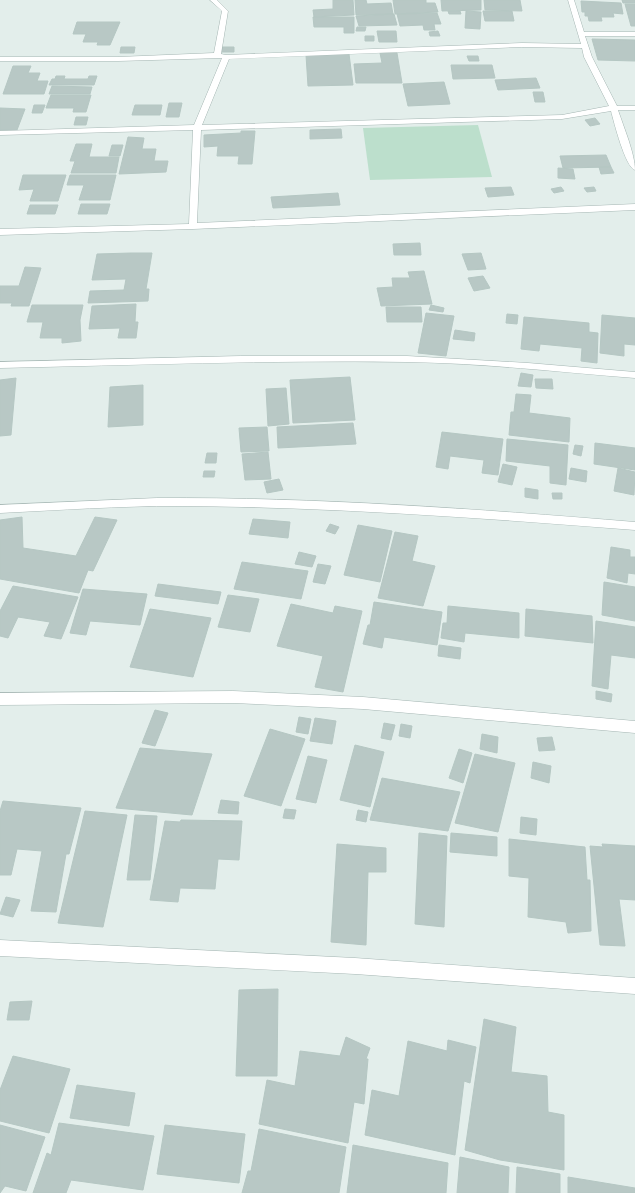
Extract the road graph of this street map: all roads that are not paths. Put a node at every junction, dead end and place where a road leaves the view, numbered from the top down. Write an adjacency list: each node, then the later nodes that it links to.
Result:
1 (213, 0): 6 (street)
2 (571, 0): 3 (street)
3 (580, 34): 4 (street); 5 (street)
4 (635, 34)
5 (584, 46): 7 (street); 9 (street)
6 (217, 55): 7 (street); 8 (street)
7 (226, 57): 11 (street)
8 (0, 59)
9 (614, 108): 10 (street); 11 (street); 13 (street)
10 (635, 108)
11 (197, 128): 12 (street); 15 (street)
12 (0, 133)
13 (635, 168)
14 (635, 207): 15 (street)
15 (193, 226): 16 (street)
16 (0, 232)
17 (0, 365): 18 (street)
18 (635, 375)
19 (0, 509): 20 (street)
20 (635, 526)
21 (0, 699): 22 (street)
22 (635, 727)
23 (0, 948): 24 (street)
24 (635, 986)

